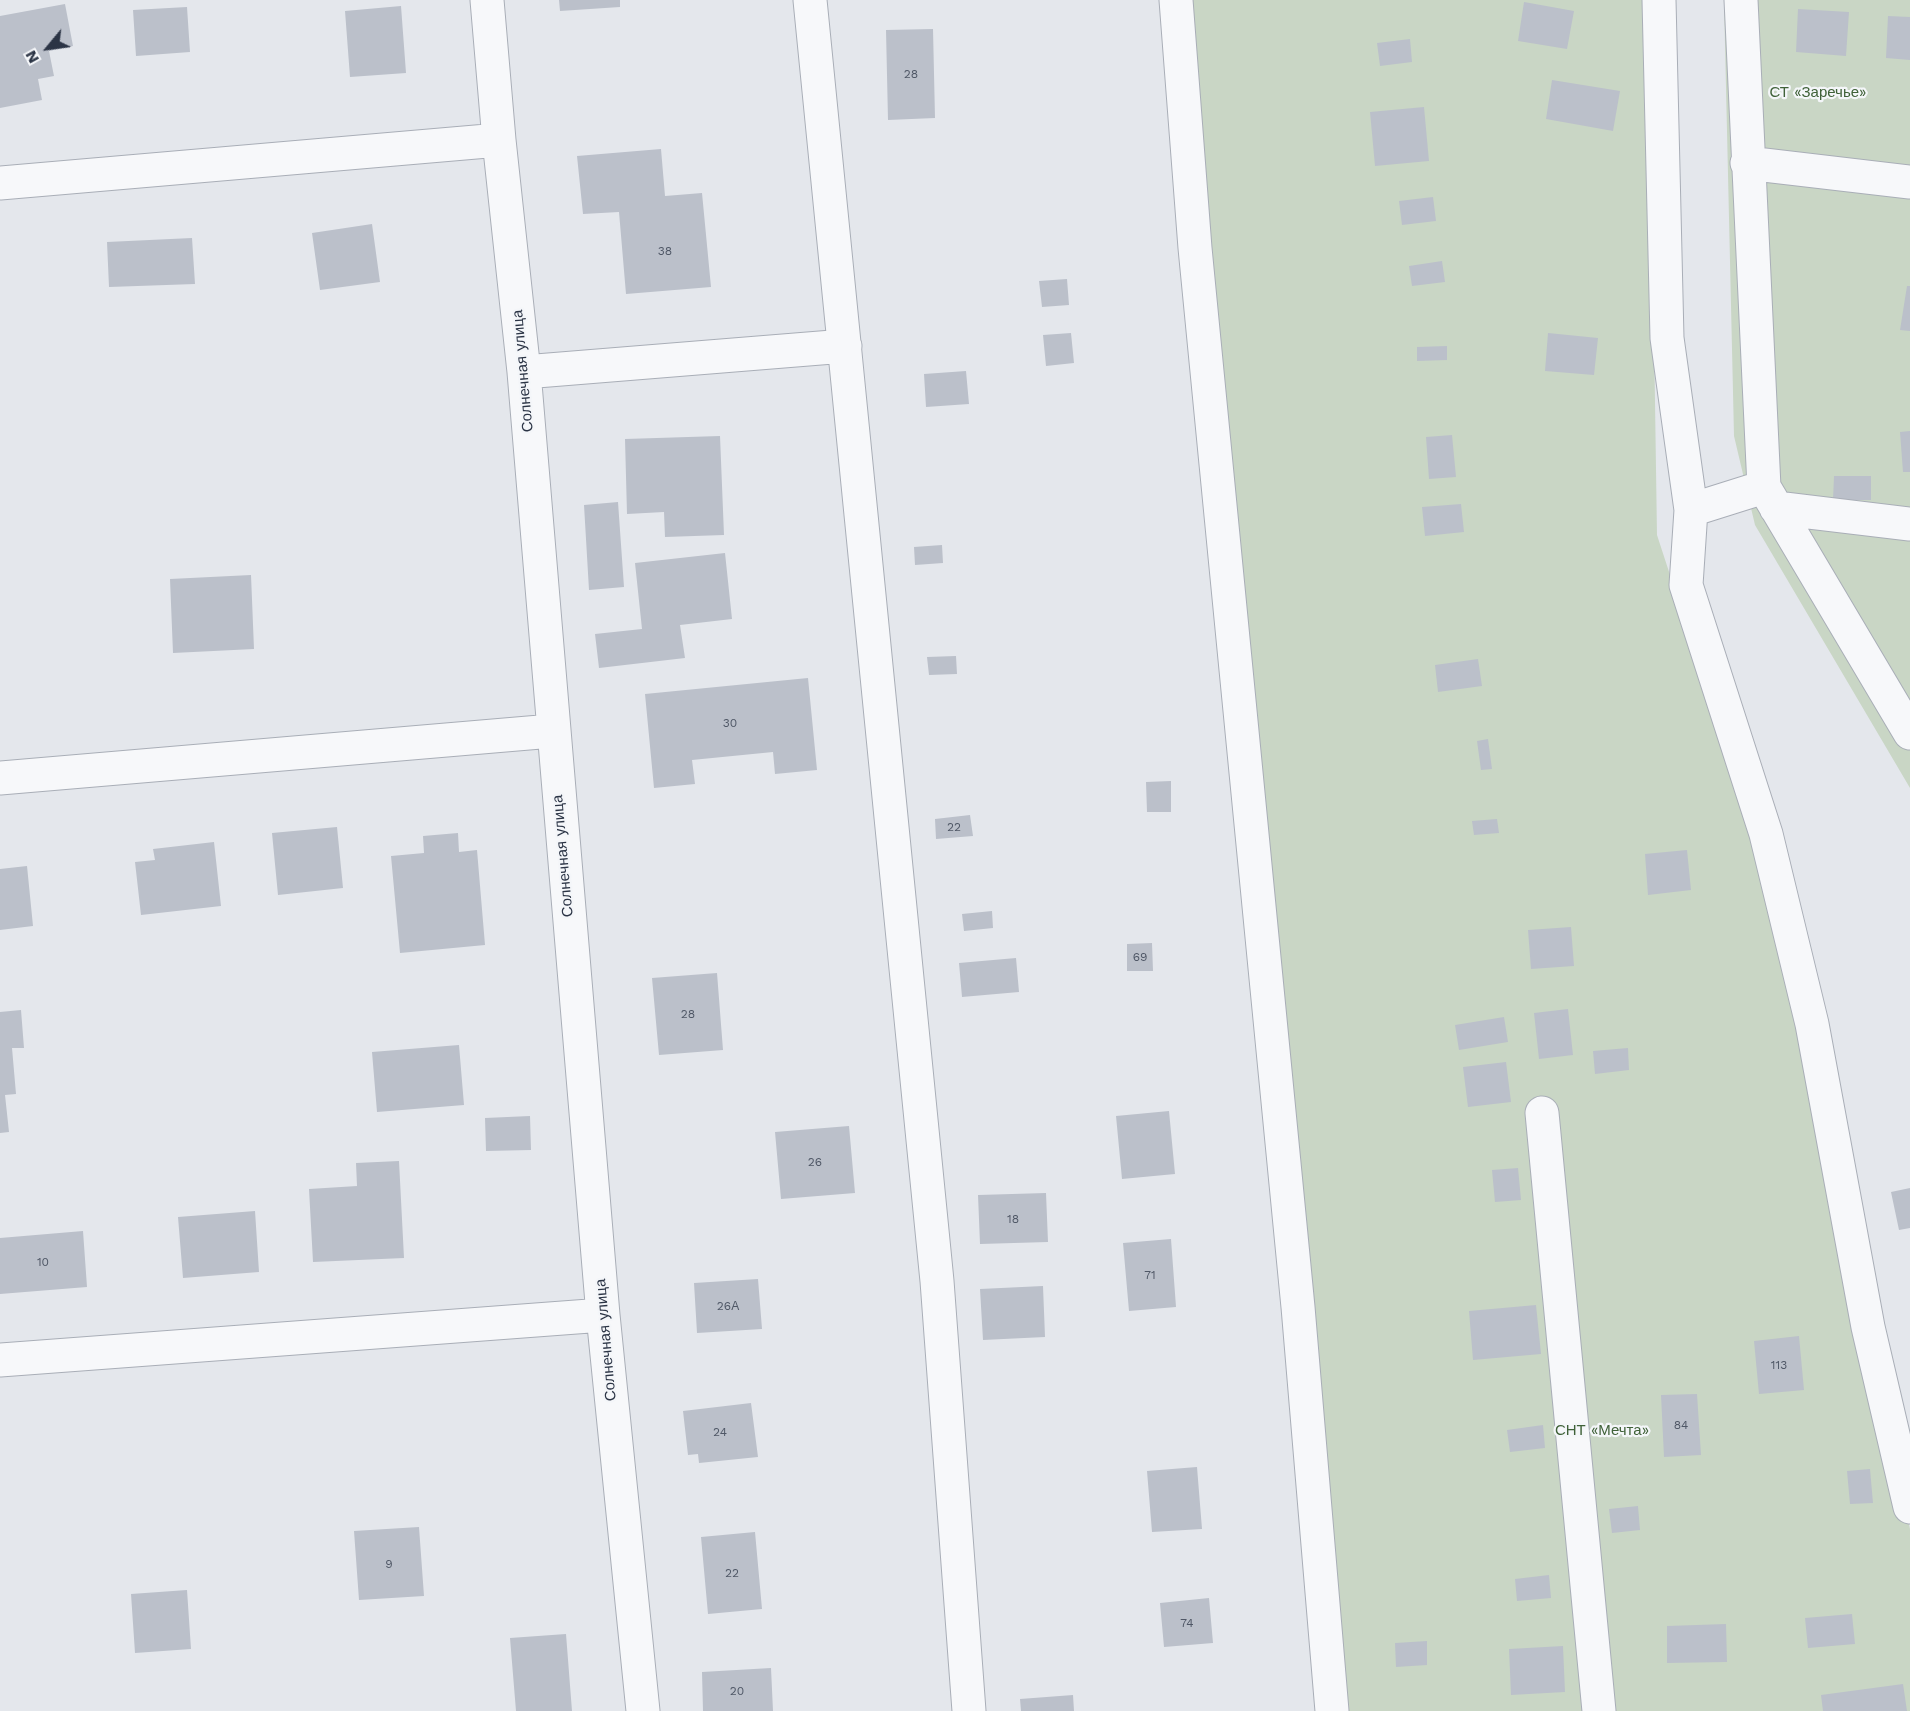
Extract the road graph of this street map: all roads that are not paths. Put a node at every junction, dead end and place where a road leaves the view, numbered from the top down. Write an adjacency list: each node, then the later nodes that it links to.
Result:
1 (487, 0): 6 (street, Солнечная улица)
2 (810, 0): 10 (street)
3 (1176, 0): 24 (street)
4 (1659, 0): 13 (street)
5 (1741, 0): 7 (street)
6 (499, 140): 9 (street); 11 (street, Солнечная улица)
7 (1747, 163): 8 (street); 12 (street)
8 (1910, 182)
9 (0, 183)
10 (845, 346): 11 (street); 23 (street)
11 (524, 372): 15 (street, Солнечная улица)
12 (1770, 498): 13 (street); 14 (street); 16 (street)
13 (1691, 510): 21 (street)
14 (1910, 524)
15 (552, 731): 17 (street); 19 (street, Солнечная улица)
16 (1910, 733)
17 (0, 778)
18 (1542, 1113): 25 (street)
19 (603, 1315): 20 (street); 22 (street, Солнечная улица)
20 (0, 1360)
21 (1910, 1507)
22 (643, 1711)
23 (969, 1711)
24 (1332, 1711)
25 (1599, 1711)

